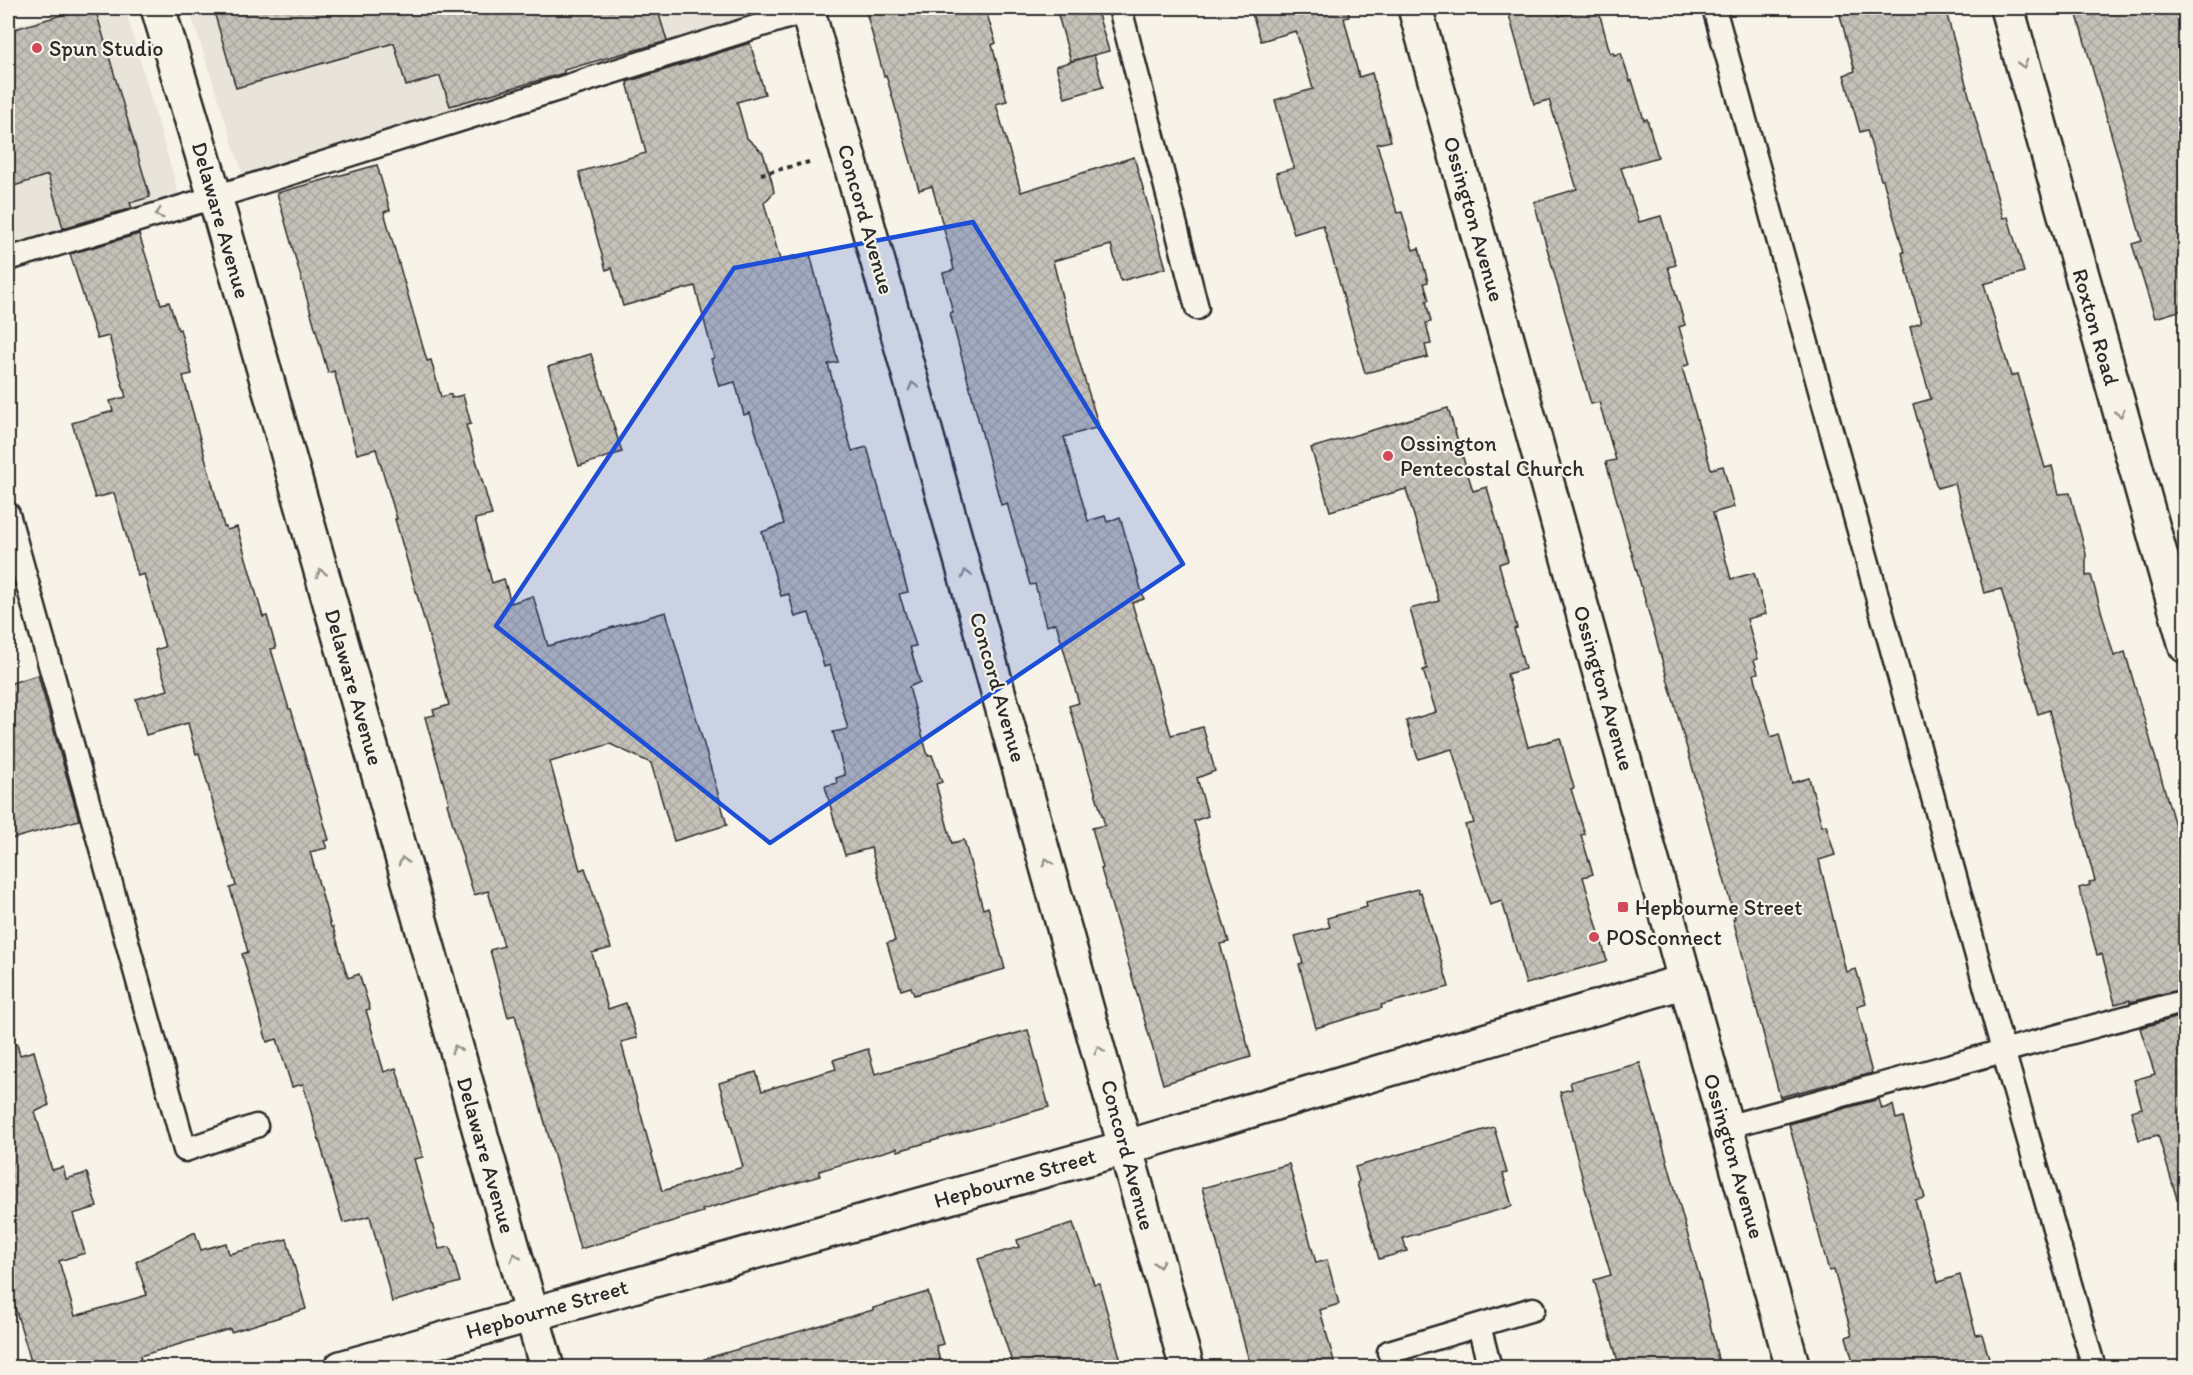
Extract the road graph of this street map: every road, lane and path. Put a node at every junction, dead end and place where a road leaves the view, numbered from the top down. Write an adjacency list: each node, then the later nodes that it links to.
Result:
1 (158, 8): 9 (street, Delaware Avenue)
2 (810, 8): 9 (lane); 19 (street, Concord Avenue, one-way to 2)
3 (1120, 8): 11 (lane)
4 (1415, 8): 14 (street, Ossington Avenue)
5 (1714, 8): 16 (lane)
6 (2007, 8): 13 (street, Roxton Road, one-way to 13)
7 (816, 160): 8 (path)
8 (761, 174)
9 (215, 197): 10 (lane, one-way to 10); 21 (street, Delaware Avenue, one-way to 9)
10 (8, 259)
11 (1197, 308)
12 (8, 514): 17 (lane)
13 (2186, 646)
14 (1686, 981): 18 (street, Ossington Avenue); 19 (street, Hepbourne Street)
15 (2186, 1001): 16 (lane)
16 (2003, 1050): 18 (lane); 29 (lane)
17 (256, 1126)
18 (1726, 1127): 28 (street, Ossington Avenue)
19 (1127, 1147): 21 (street, Hepbourne Street); 26 (street, Concord Avenue, one-way to 26)
20 (1533, 1309): 22 (lane)
21 (531, 1313): 24 (street, Hepbourne Street); 25 (street, Delaware Avenue)
22 (1479, 1326): 23 (lane); 27 (lane)
23 (1389, 1352)
24 (341, 1368)
25 (547, 1368)
26 (1187, 1368)
27 (1490, 1368)
28 (1793, 1368)
29 (2094, 1368)

